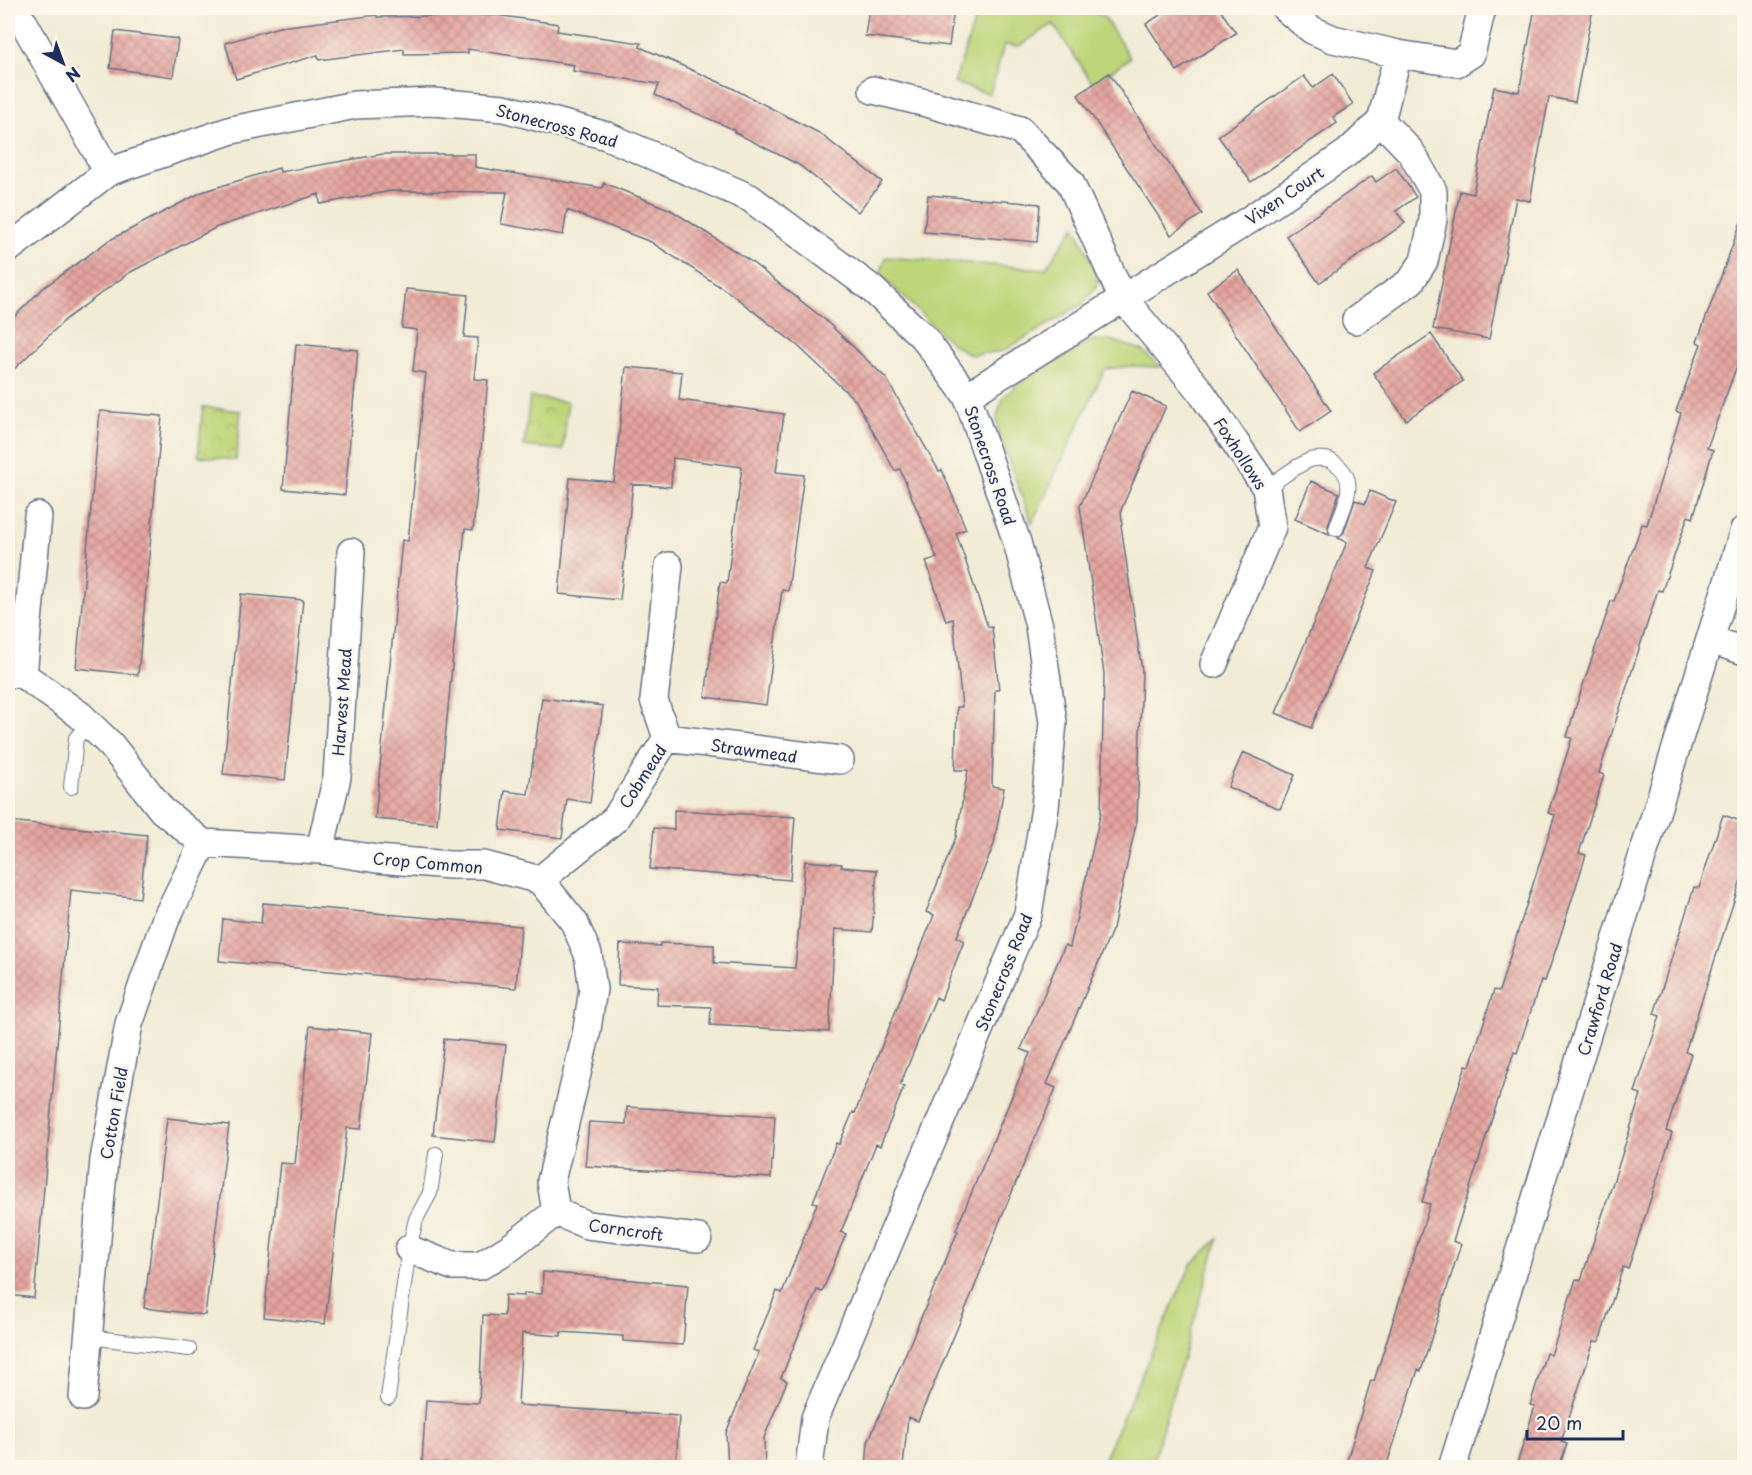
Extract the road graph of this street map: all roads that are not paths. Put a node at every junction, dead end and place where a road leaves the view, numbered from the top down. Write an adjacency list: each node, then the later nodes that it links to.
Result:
1 (1285, 8): 4 (street)
2 (1482, 8): 4 (street)
3 (21, 17): 7 (street)
4 (1398, 54): 6 (street)
5 (873, 90): 9 (street, Foxhollows)
6 (1381, 121): 9 (street, Vixen Court); 10 (street)
7 (108, 172): 8 (street, Stonecross Road); 11 (street, Stonecross Road)
8 (8, 249)
9 (1122, 297): 11 (street); 12 (street, Foxhollows)
10 (1356, 320)
11 (967, 396): 37 (street, Stonecross Road)
12 (1266, 488): 14 (lane); 20 (street, Foxhollows)
13 (38, 516): 21 (street)
14 (1335, 529)
15 (1744, 530): 18 (street, Crawford Road)
16 (351, 552): 27 (street, Harvest Mead)
17 (669, 566): 23 (street, Cobmead)
18 (1712, 640): 19 (street); 38 (street, Crawford Road)
19 (1744, 651)
20 (1214, 664)
21 (15, 674): 22 (street)
22 (89, 724): 25 (lane); 26 (street)
23 (667, 738): 24 (street, Strawmead); 28 (street, Cobmead)
24 (840, 760)
25 (71, 787)
26 (203, 843): 27 (street, Crop Common); 33 (street, Cotton Field)
27 (320, 850): 28 (street, Crop Common)
28 (540, 880): 30 (street)
29 (436, 1154): 32 (lane)
30 (556, 1212): 31 (street, Corncroft); 32 (street)
31 (698, 1238)
32 (409, 1249): 36 (lane)
33 (89, 1337): 34 (lane); 35 (street, Cotton Field)
34 (189, 1349)
35 (83, 1397)
36 (388, 1398)
37 (809, 1467)
38 (1452, 1467)

